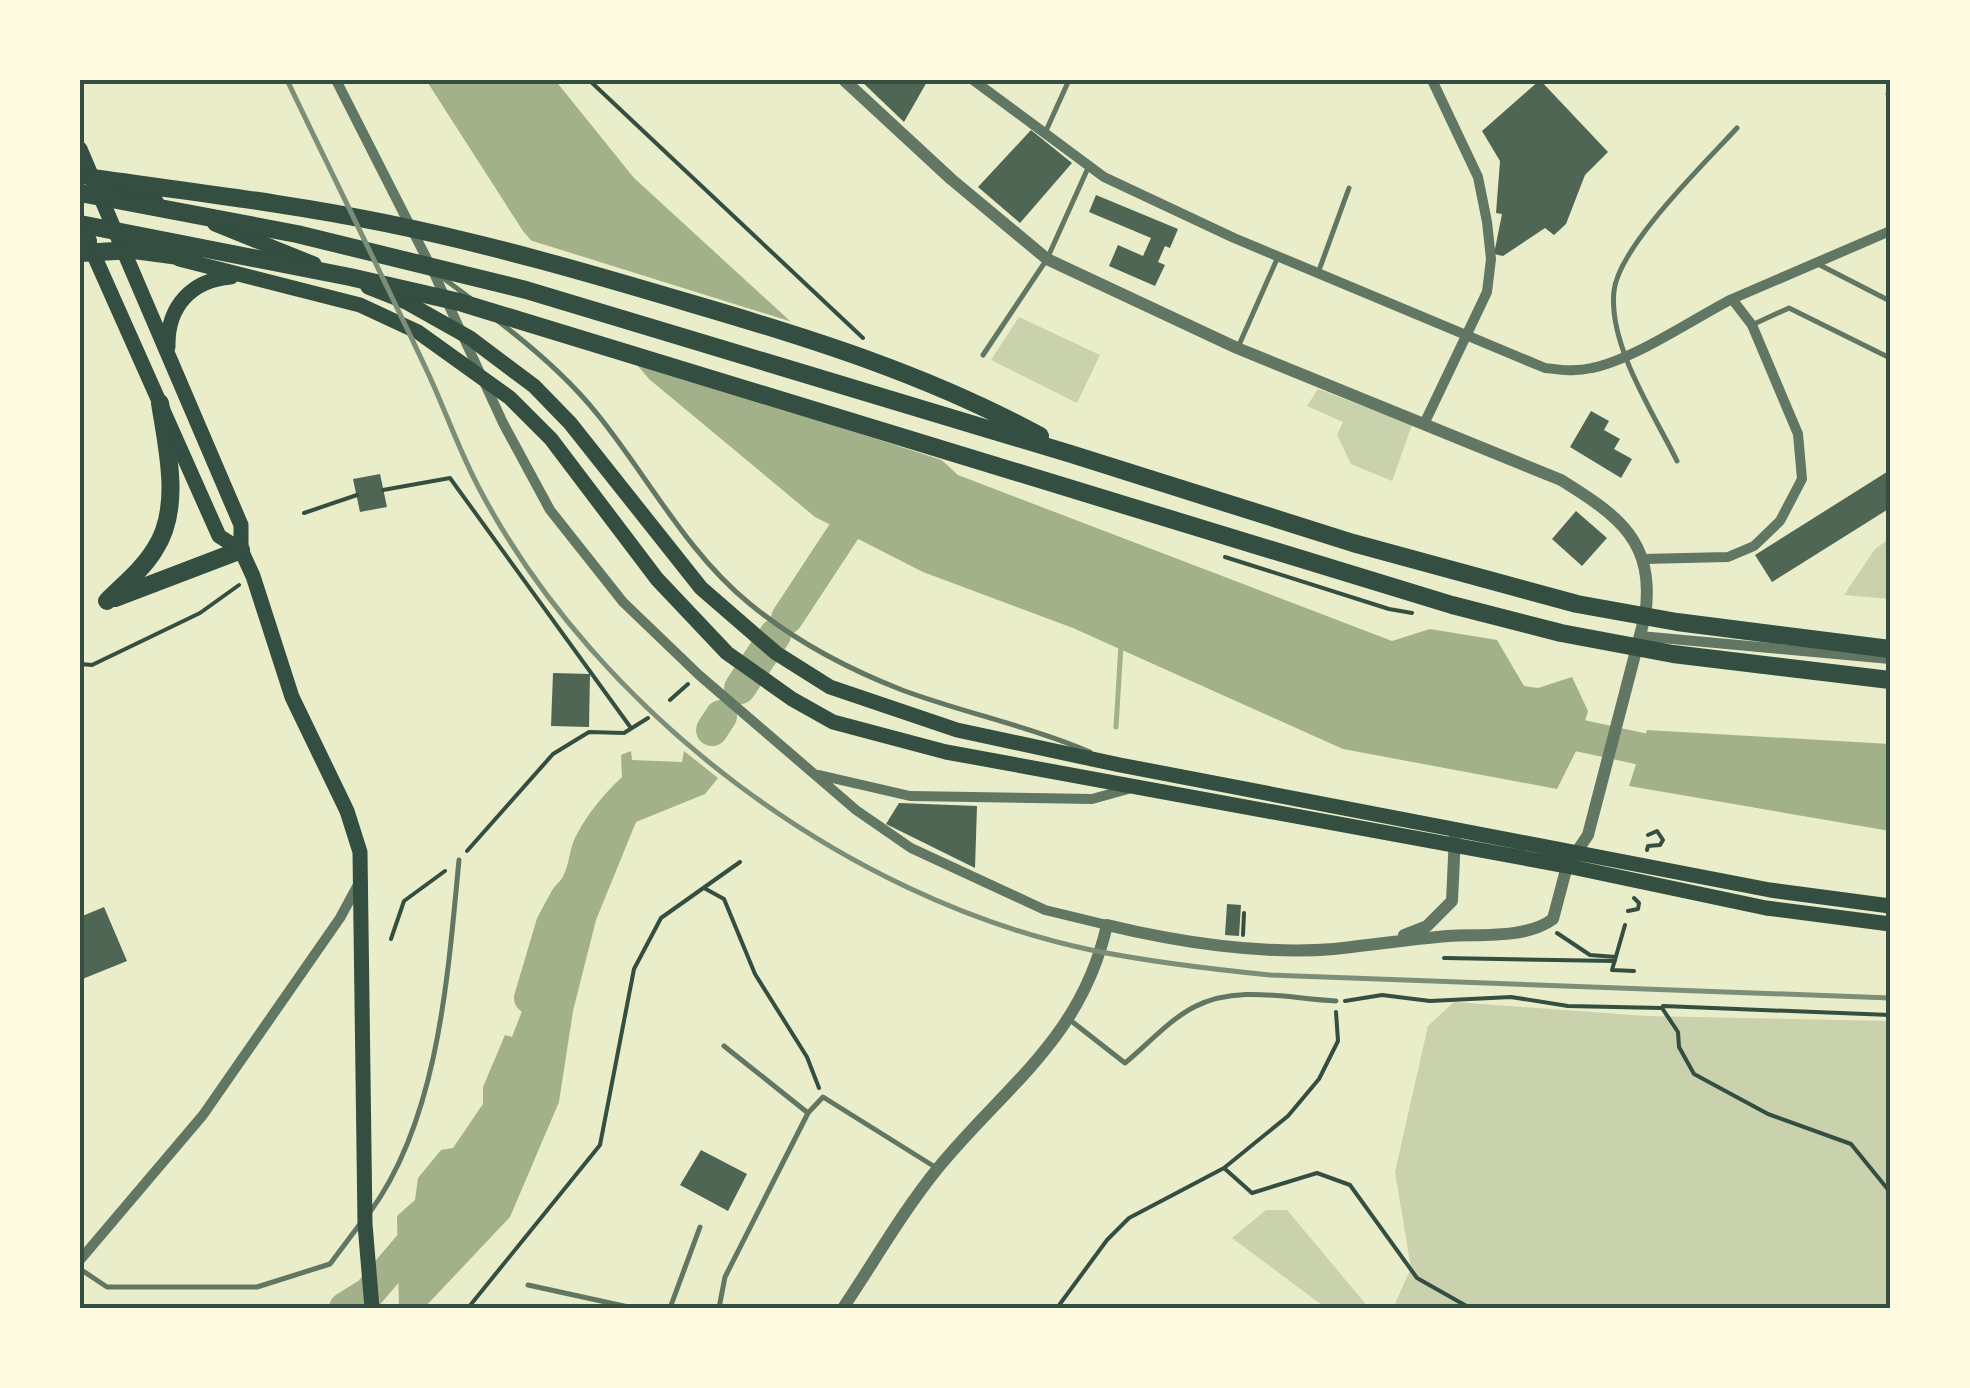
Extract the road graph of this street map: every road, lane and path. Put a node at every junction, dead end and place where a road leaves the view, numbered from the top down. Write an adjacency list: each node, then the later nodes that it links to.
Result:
1 (336, 80): 19 (street)
2 (844, 80): 17 (street)
3 (973, 80): 7 (street)
4 (1069, 80): 7 (lane)
5 (1432, 80): 26 (street)
6 (1737, 128): 29 (lane)
7 (1046, 133): 9 (street)
8 (80, 149): 10 (main road)
9 (1089, 166): 16 (street); 17 (lane)
10 (86, 176): 15 (main road); 21 (main road); 34 (highway)
11 (1349, 188): 20 (lane)
12 (80, 193): 34 (highway)
13 (1890, 232): 18 (street)
14 (81, 237): 15 (main road); 21 (highway); 21 (highway); 32 (main road)
15 (121, 244): 22 (main road); 31 (main road)
16 (1278, 256): 20 (street); 27 (lane)
17 (1046, 259): 27 (street); 28 (lane)
18 (1813, 262): 23 (street); 24 (lane)
19 (432, 269): 46 (street); 51 (lane)
20 (1318, 273): 26 (street)
21 (342, 275): 47 (highway); 51 (main road)
22 (260, 280): 31 (main road); 53 (main road)
23 (1732, 299): 25 (street); 29 (street)
24 (1890, 301)
25 (1752, 326): 30 (lane); 40 (street)
26 (1466, 334): 29 (street); 33 (street)
27 (1238, 348): 33 (street)
28 (983, 356)
29 (1625, 356): 35 (lane)
30 (1890, 358)
31 (172, 362): 39 (main road)
32 (160, 403): 39 (main road); 39 (highway)
33 (1424, 424): 40 (street)
34 (1071, 454): 43 (highway)
35 (1677, 461)
36 (384, 490): 50 (path)
37 (357, 495): 38 (path)
38 (304, 514)
39 (241, 550): 41 (main road)
40 (1644, 559): 42 (street)
41 (253, 576): 45 (path); 61 (main road)
42 (1640, 636): 44 (street); 57 (street)
43 (1890, 649)
44 (1890, 659)
45 (80, 664)
46 (700, 675): 48 (path); 52 (street)
47 (1890, 680)
48 (670, 700)
49 (648, 718): 50 (path)
50 (631, 728): 58 (path)
51 (1120, 765): 55 (main road)
52 (813, 774): 53 (street); 68 (street)
53 (1134, 787): 55 (main road)
54 (1648, 835): 56 (path)
55 (1456, 837): 57 (main road); 60 (main road); 71 (street)
56 (1648, 846)
57 (1576, 850): 60 (street); 63 (main road)
58 (459, 860): 70 (path); 87 (lane)
59 (740, 862): 62 (path)
60 (1567, 866): 65 (main road); 66 (street)
61 (362, 878): 86 (street); 89 (main road)
62 (702, 887): 80 (path); 90 (path)
63 (1890, 906)
64 (1244, 912): 69 (path)
65 (1890, 924)
66 (1544, 925): 71 (street); 72 (path)
67 (1625, 925): 72 (path)
68 (1106, 926): 71 (street); 78 (street)
69 (1243, 935)
70 (391, 939)
71 (1390, 940)
72 (1616, 956): 73 (path); 74 (path)
73 (1444, 958)
74 (1634, 971)
75 (1336, 1001): 76 (path); 78 (lane); 82 (path)
76 (1633, 1007): 77 (path); 84 (path)
77 (1890, 1014)
78 (1068, 1018): 83 (street)
79 (724, 1046): 81 (lane)
80 (823, 1097): 81 (lane); 83 (lane)
81 (808, 1112): 93 (lane)
82 (1224, 1168): 95 (path); 96 (path)
83 (937, 1169): 94 (street)
84 (1890, 1192)
85 (700, 1226): 92 (lane)
86 (80, 1260)
87 (80, 1269)
88 (528, 1285): 91 (lane)
89 (372, 1308)
90 (468, 1308)
91 (632, 1308)
92 (670, 1308)
93 (720, 1308)
94 (843, 1308)
95 (1057, 1308)
96 (1470, 1308)

